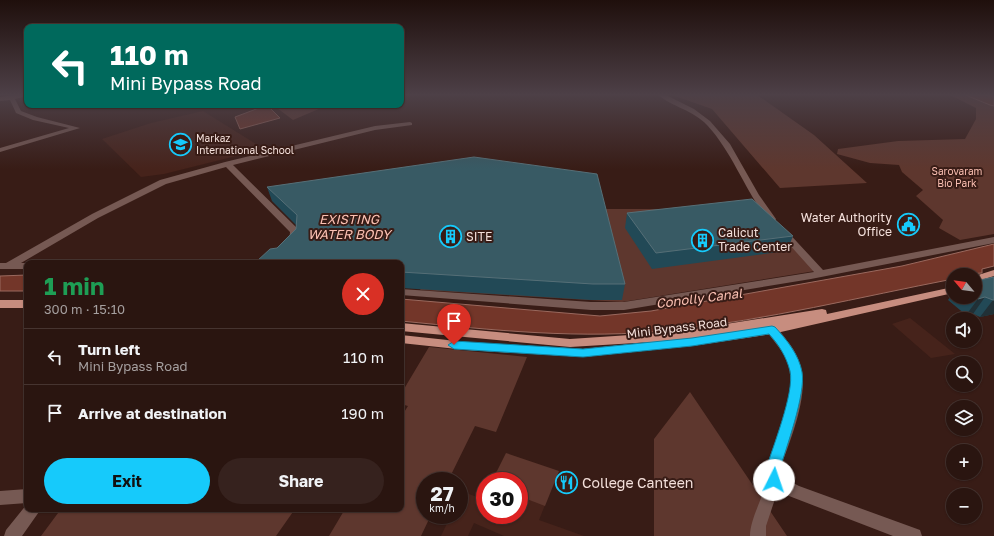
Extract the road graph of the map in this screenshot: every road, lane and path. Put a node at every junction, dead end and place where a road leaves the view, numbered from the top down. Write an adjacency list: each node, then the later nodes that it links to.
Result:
1 (35, 119): 4 (street)
2 (704, 119): 11 (street)
3 (410, 124): 5 (street)
4 (0, 150)
5 (228, 164): 7 (street); 8 (street)
6 (994, 240): 11 (street)
7 (279, 260)
8 (5, 265): 9 (street)
9 (24, 266)
10 (994, 273): 12 (main road)
11 (821, 274): 16 (street)
12 (982, 277)
13 (994, 281): 14 (main road)
14 (982, 284)
15 (946, 287): 22 (main road, Mini Bypass Road)
16 (404, 292)
17 (946, 292): 23 (main road, Mini Bypass Road)
18 (0, 298): 19 (main road)
19 (24, 298)
20 (0, 304): 21 (main road)
21 (24, 304)
22 (404, 327)
23 (772, 330): 24 (main road, Mini Bypass Road); 25 (street)
24 (404, 339)
25 (774, 480): 30 (street); 31 (street)
26 (24, 496): 27 (street)
27 (0, 498)
28 (31, 512): 29 (street)
29 (12, 536)
30 (758, 536)
31 (914, 536)

